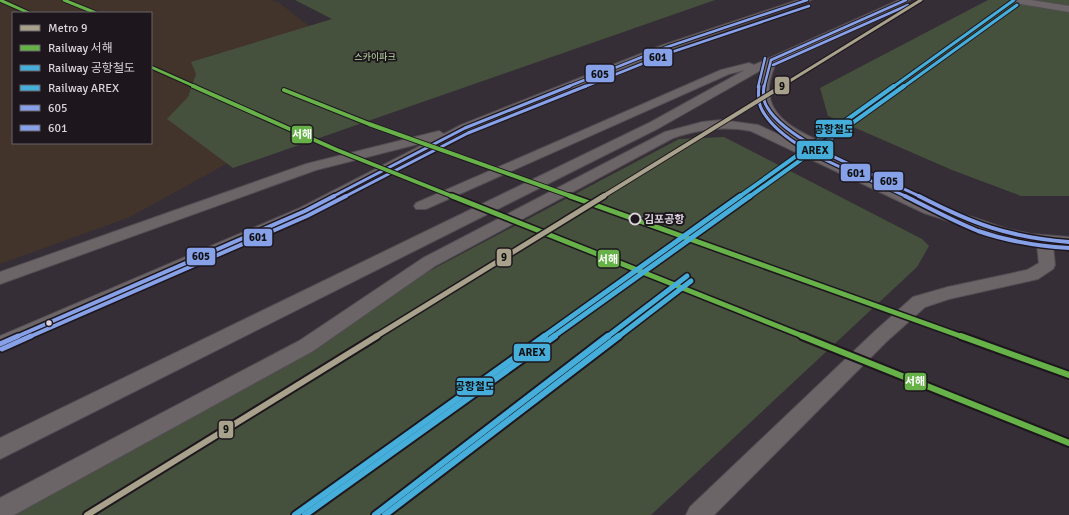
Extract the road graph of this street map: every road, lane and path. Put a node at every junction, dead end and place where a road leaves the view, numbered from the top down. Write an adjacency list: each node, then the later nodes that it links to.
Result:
1 (807, 0): 6 (lane)
2 (906, 0): 5 (lane)
3 (1015, 0): 4 (lane)
4 (1069, 9)
5 (772, 60): 7 (lane); 8 (lane); 13 (lane)
6 (465, 128): 11 (lane); 12 (lane)
7 (421, 206)
8 (980, 226): 9 (lane); 14 (lane)
9 (1045, 241): 10 (lane); 15 (lane)
10 (1069, 243)
11 (0, 278)
12 (0, 344)
13 (0, 449)
14 (0, 510)
15 (698, 515)

